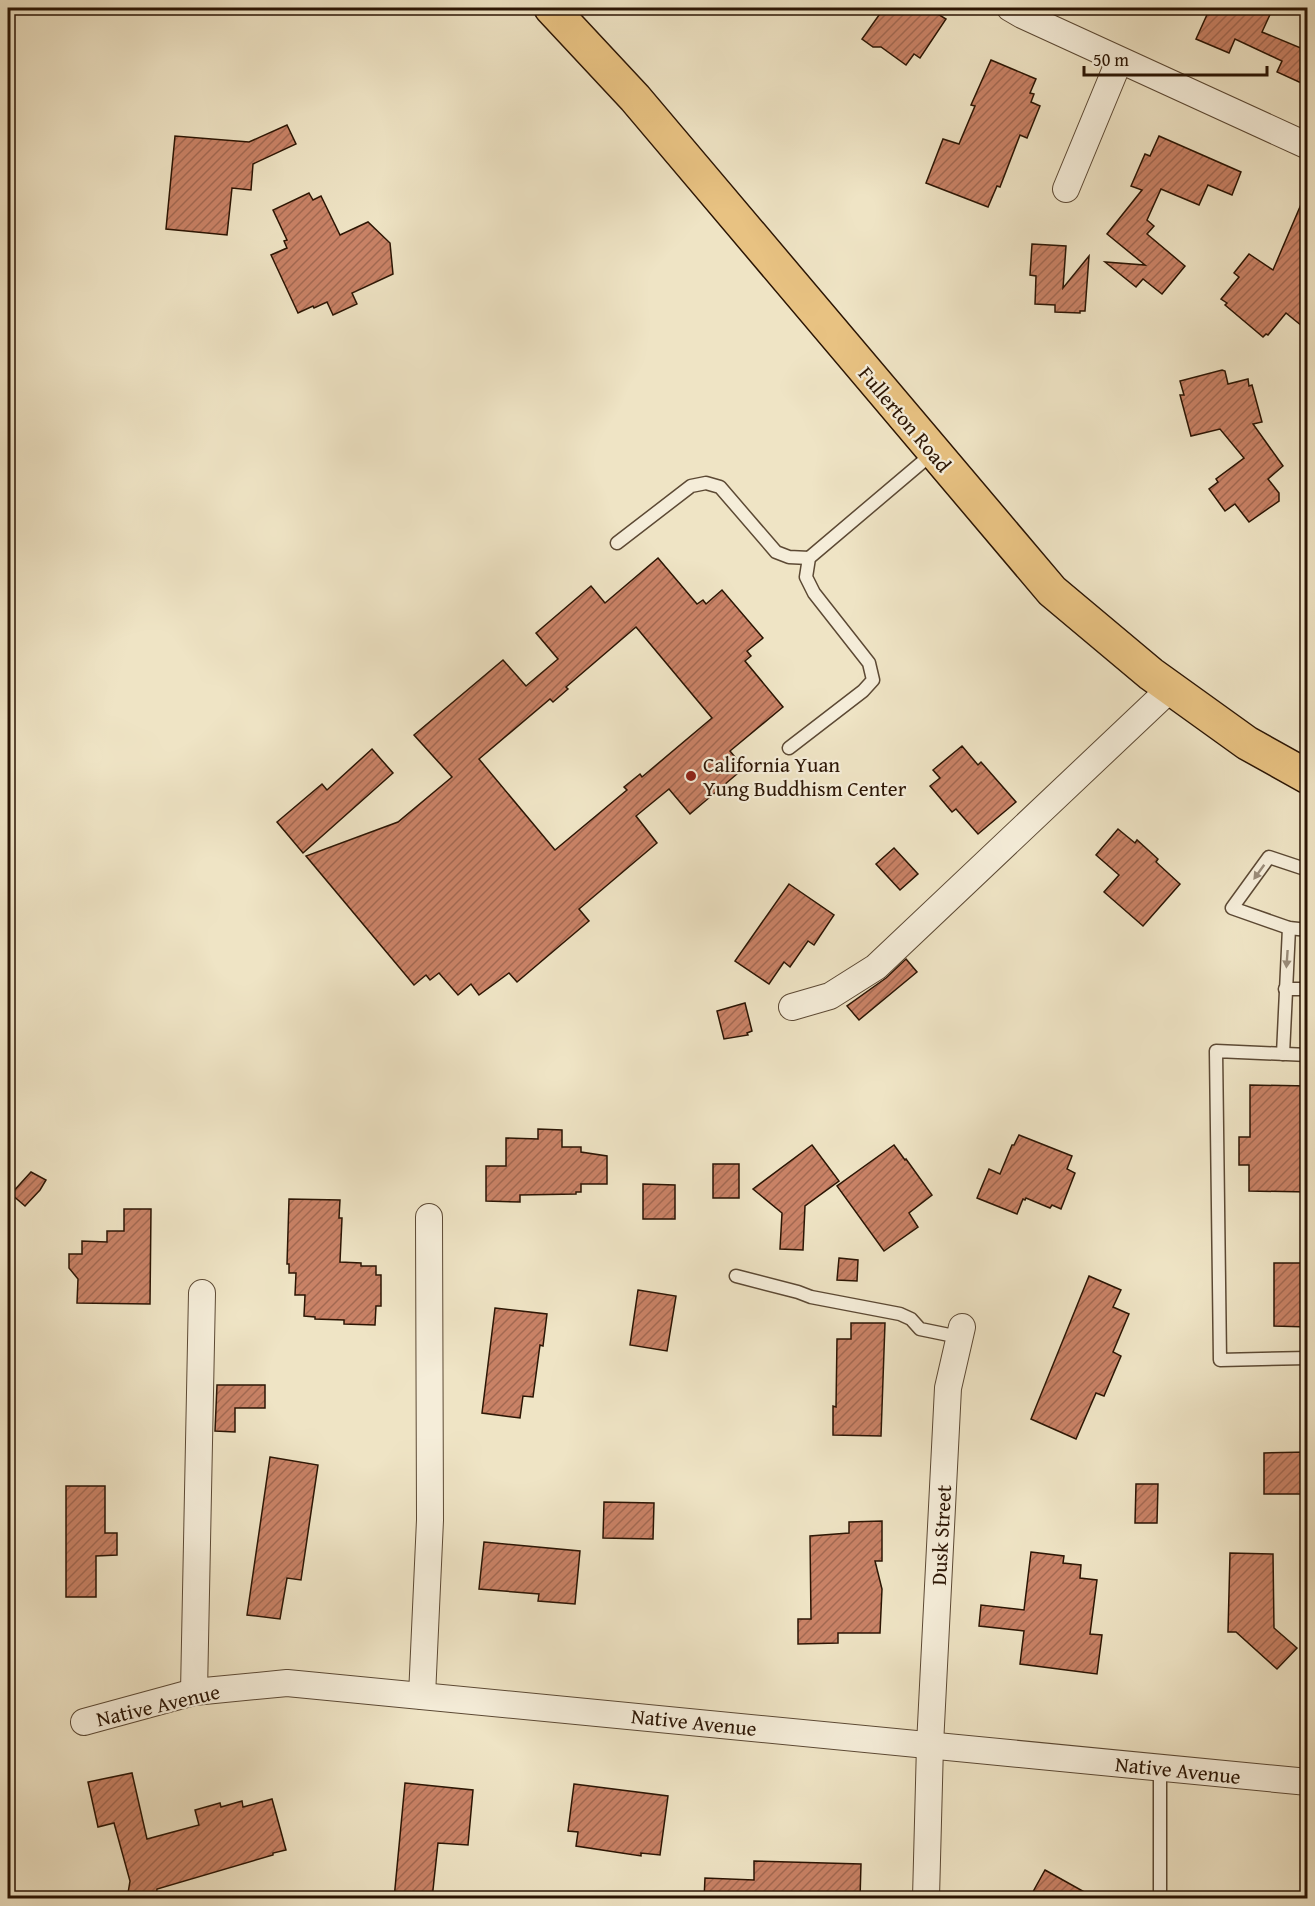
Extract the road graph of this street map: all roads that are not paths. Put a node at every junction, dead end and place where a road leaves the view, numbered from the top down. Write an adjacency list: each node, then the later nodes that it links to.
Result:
1 (551, 8): 6 (main road, Fullerton Road)
2 (1010, 8): 3 (street)
3 (1119, 61): 4 (street); 5 (street)
4 (1308, 146)
5 (1066, 189)
6 (934, 452): 8 (lane); 9 (main road, Fullerton Road)
7 (617, 543): 8 (lane)
8 (809, 558): 10 (lane)
9 (1171, 688): 11 (main road, Fullerton Road); 17 (street)
10 (789, 748)
11 (1308, 777)
12 (1308, 870): 13 (lane, one-way to 13)
13 (1289, 928): 14 (lane); 15 (lane, one-way to 15)
14 (1308, 930)
15 (1285, 989): 16 (lane); 18 (lane)
16 (1308, 989)
17 (792, 1007)
18 (1283, 1054): 19 (lane); 24 (lane)
19 (1308, 1055)
20 (429, 1217): 26 (street)
21 (736, 1276): 23 (lane)
22 (202, 1293): 25 (street)
23 (960, 1332): 28 (street, Dusk Street)
24 (1308, 1358)
25 (194, 1692): 26 (street, Native Avenue); 27 (street, Native Avenue)
26 (422, 1696): 28 (street, Native Avenue)
27 (84, 1722)
28 (930, 1745): 29 (street, Native Avenue); 31 (street, Dusk Street)
29 (1160, 1768): 30 (street, Native Avenue); 32 (lane)
30 (1308, 1782)
31 (927, 1899)
32 (1160, 1899)

